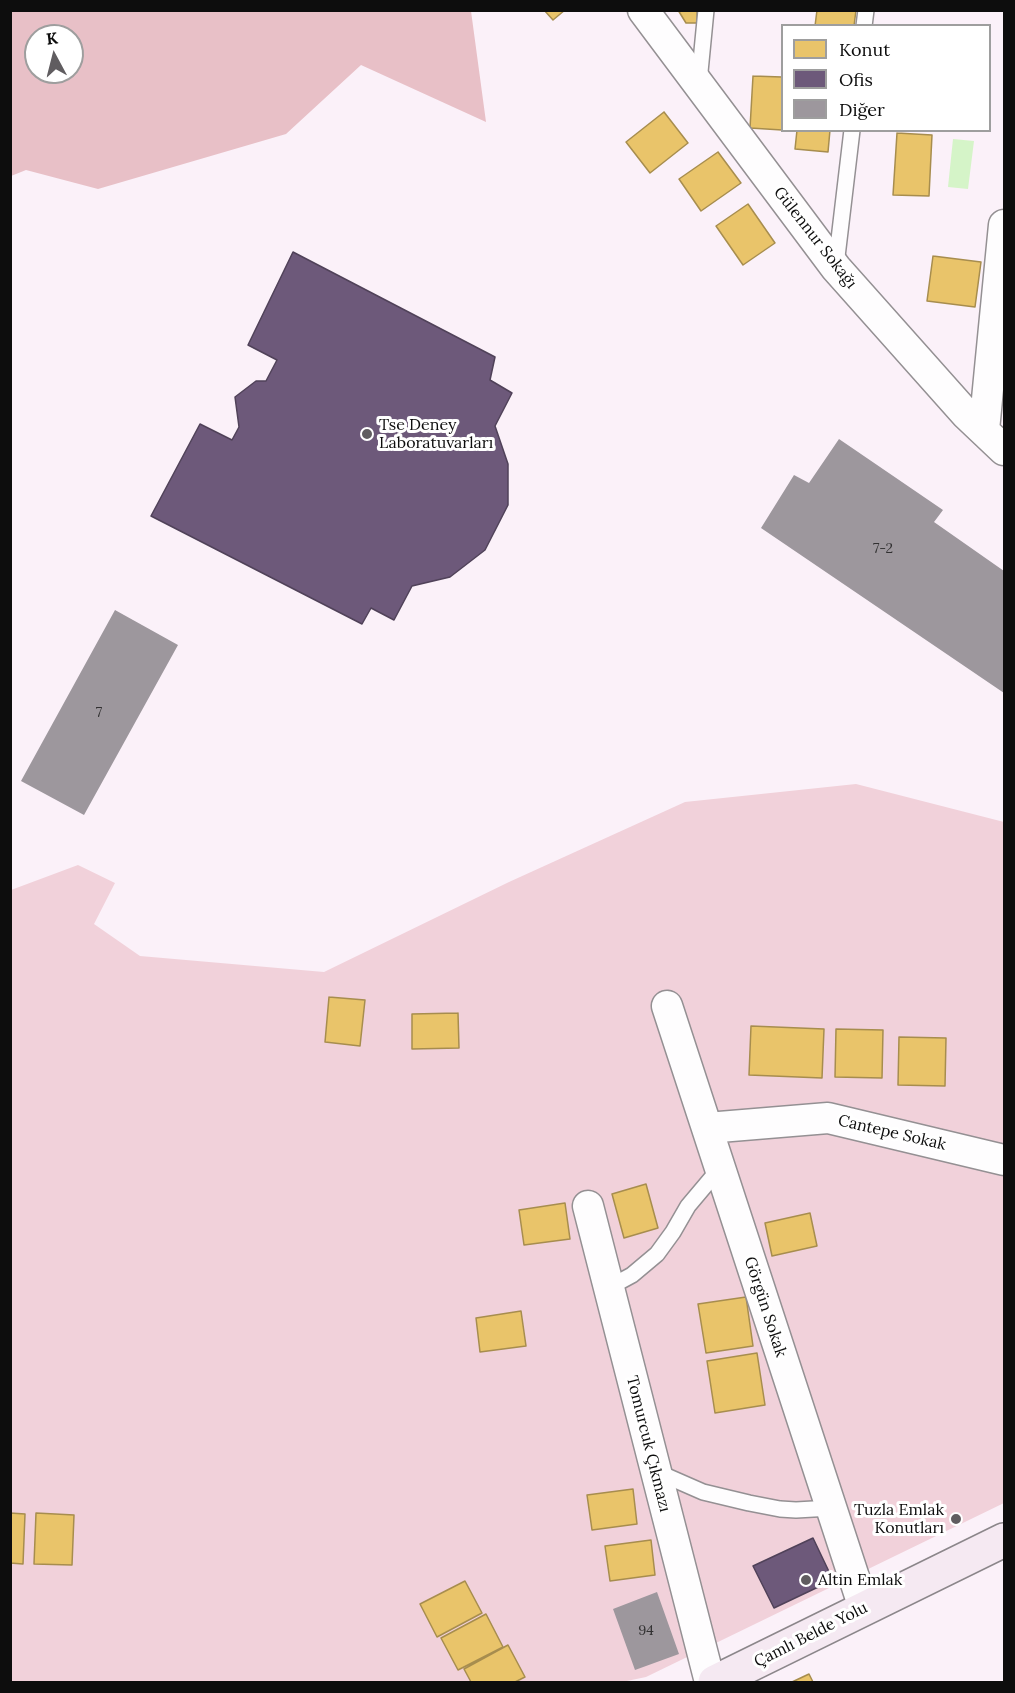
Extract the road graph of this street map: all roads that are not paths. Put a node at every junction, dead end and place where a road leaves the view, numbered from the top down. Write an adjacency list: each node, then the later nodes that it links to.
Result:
1 (643, 10): 3 (street, Gülennur Sokağı)
2 (706, 10): 3 (lane)
3 (699, 85): 6 (street, Gülennur Sokağı)
4 (852, 132): 6 (lane)
5 (1005, 225): 7 (street)
6 (836, 268): 7 (street, Gülennur Sokağı)
7 (994, 440)
8 (667, 1006): 9 (street, Görgün Sokak)
9 (707, 1128): 10 (street, Cantepe Sokak); 11 (street, Görgün Sokak)
10 (1005, 1160)
11 (720, 1168): 13 (lane); 15 (street, Görgün Sokak)
12 (588, 1206): 13 (street, Tomurcuk Çıkmazı)
13 (608, 1288): 14 (street, Tomurcuk Çıkmazı)
14 (655, 1471): 15 (lane); 18 (street, Tomurcuk Çıkmazı)
15 (831, 1508): 17 (street, Görgün Sokak)
16 (1005, 1540): 17 (street, Çamlı Belde Yolu)
17 (864, 1608): 19 (street, Çamlı Belde Yolu)
18 (710, 1683)
19 (714, 1683)

